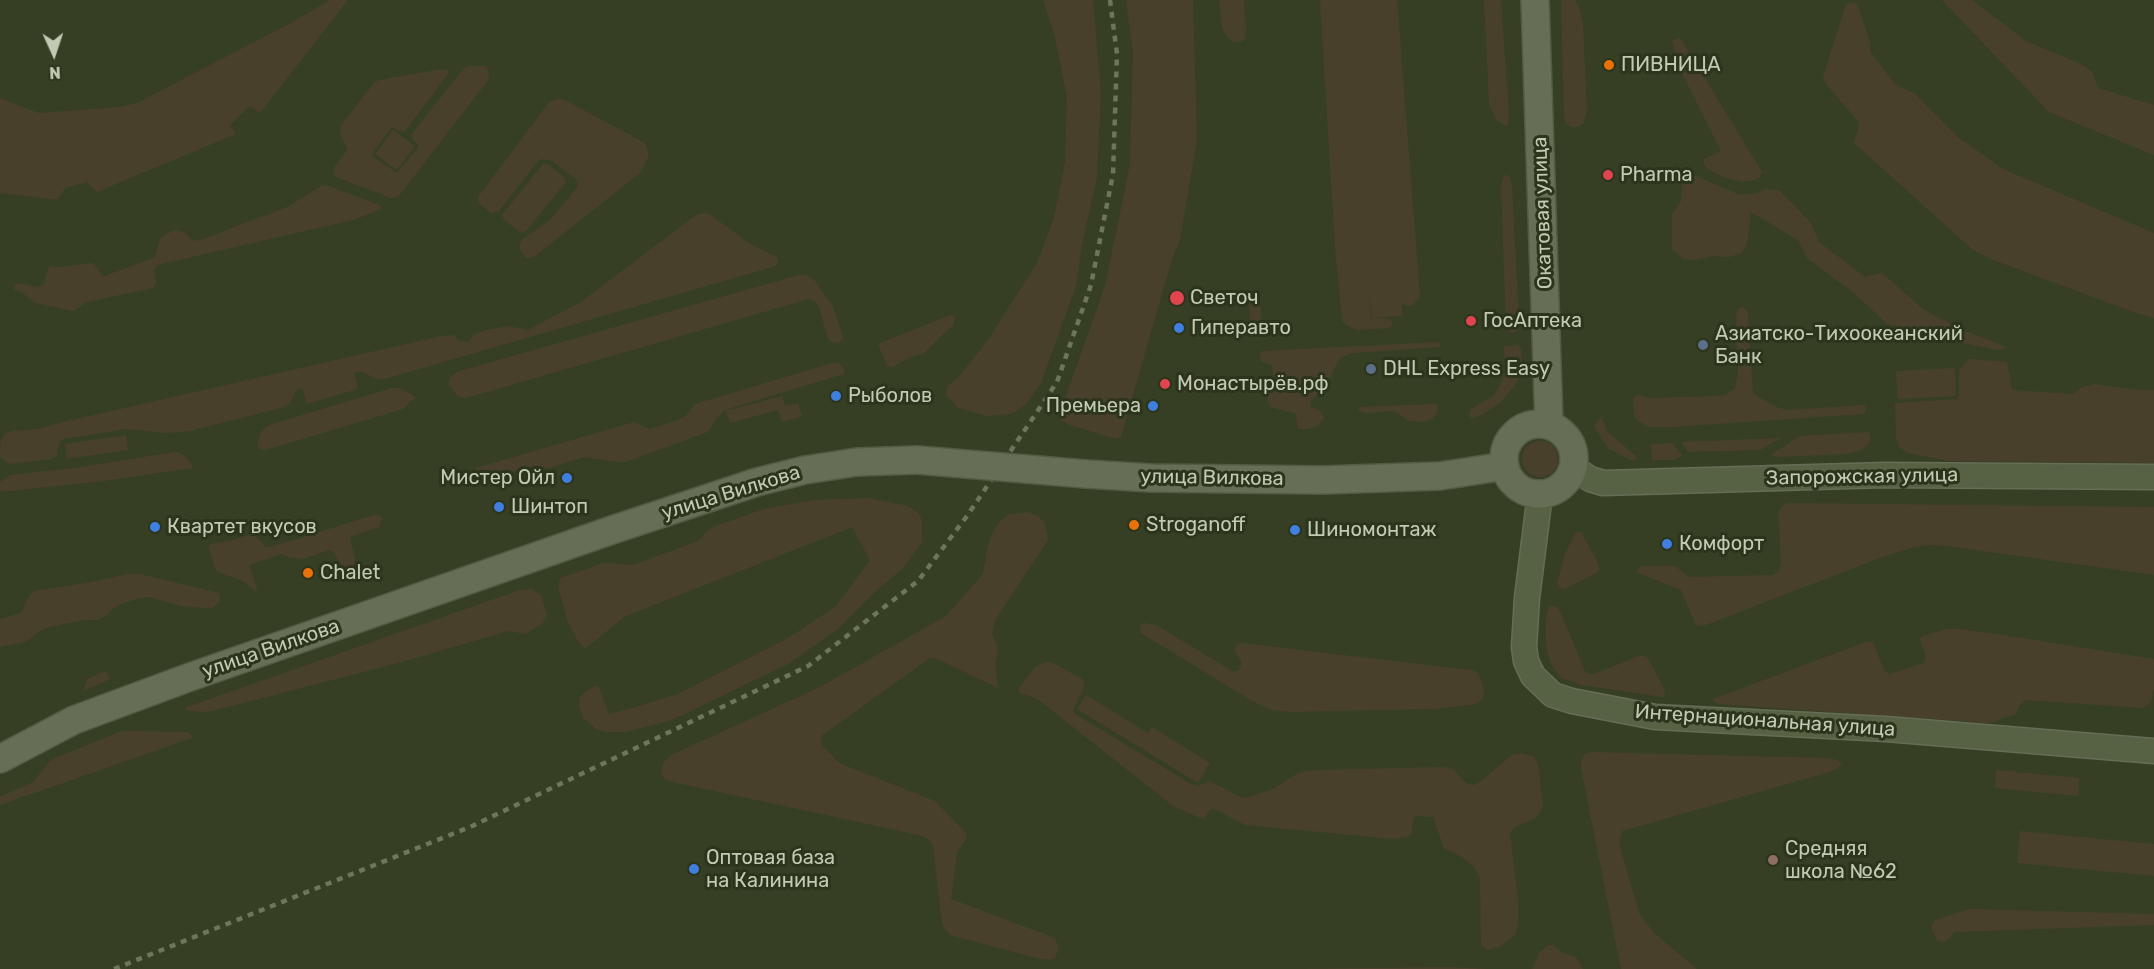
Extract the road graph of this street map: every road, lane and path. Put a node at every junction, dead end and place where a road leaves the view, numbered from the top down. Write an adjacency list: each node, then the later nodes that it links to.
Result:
1 (1535, 0): 2 (main road, Окатовая улица)
2 (1549, 425): 3 (main road); 4 (main road)
3 (1505, 466): 6 (main road); 8 (main road, улица Вилкова, bridge)
4 (1574, 468): 5 (main road, Запорожская улица); 6 (main road)
5 (2154, 477)
6 (1540, 494): 7 (main road, Интернациональная улица)
7 (2154, 751)
8 (0, 759)

